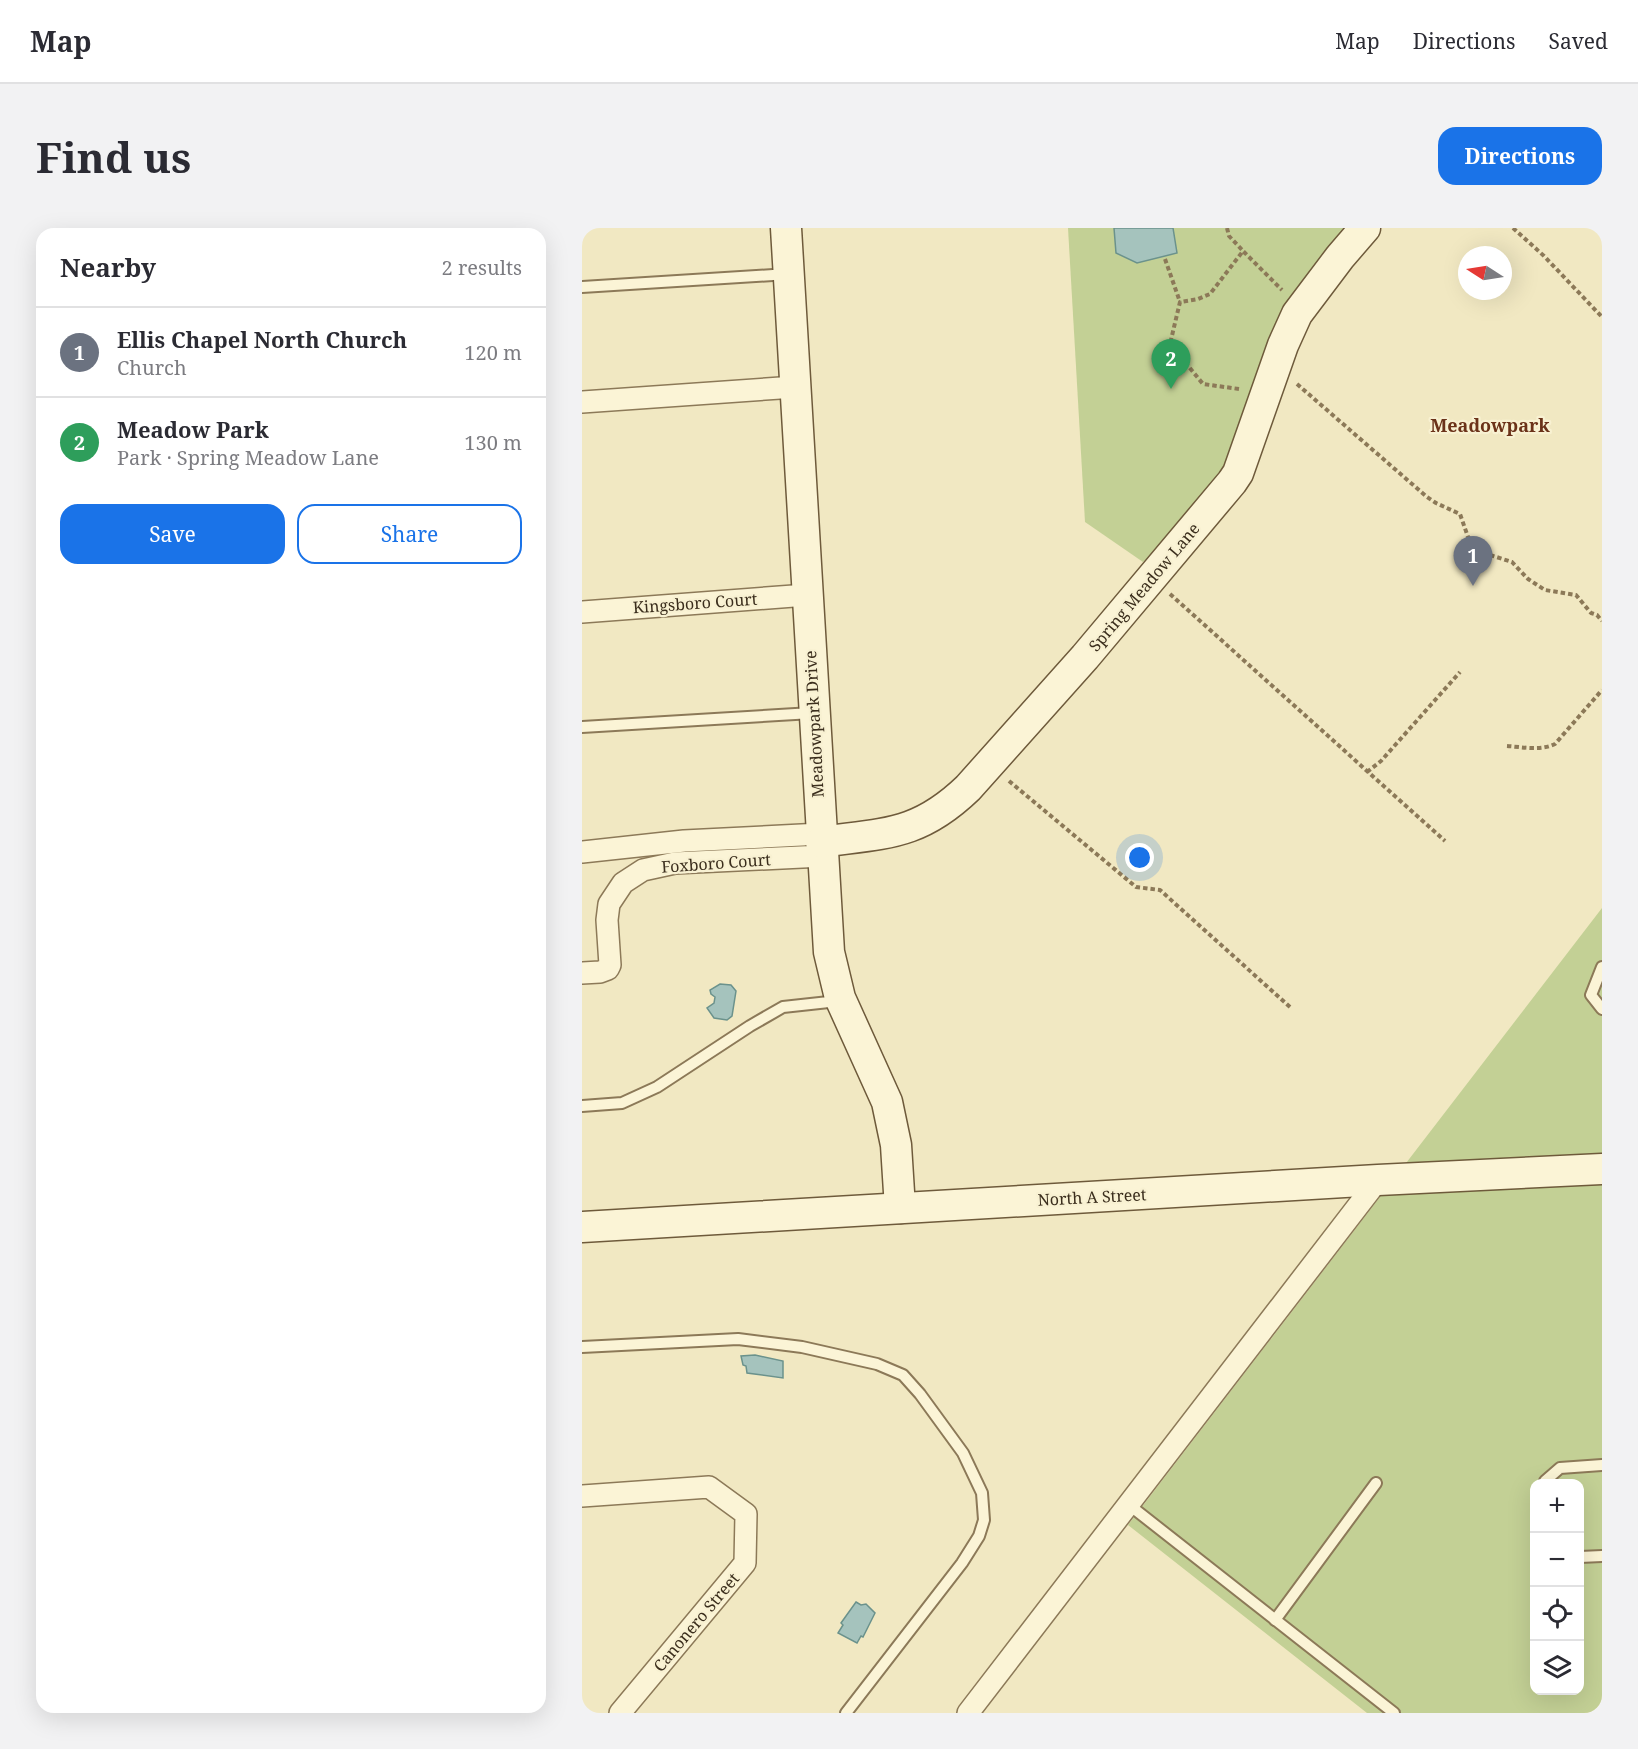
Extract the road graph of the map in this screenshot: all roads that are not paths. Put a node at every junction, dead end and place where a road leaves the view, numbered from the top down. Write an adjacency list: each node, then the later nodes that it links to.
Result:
1 (786, 228): 3 (street, Meadowpark Drive)
2 (1365, 228): 11 (street, Spring Meadow Lane)
3 (788, 274): 4 (lane); 5 (street, Meadowpark Drive)
4 (582, 287)
5 (795, 387): 6 (street); 7 (street, Meadowpark Drive)
6 (582, 402)
7 (807, 595): 8 (street, Kingsboro Court); 9 (street, Meadowpark Drive)
8 (582, 612)
9 (814, 713): 10 (lane); 11 (street, Meadowpark Drive)
10 (582, 727)
11 (822, 844): 12 (street, Foxboro Court); 14 (street, Foxboro Court); 17 (street, Meadowpark Drive)
12 (635, 846): 13 (street, Foxboro Court); 14 (street)
13 (582, 852)
14 (643, 870): 16 (street, Foxboro Court)
15 (1602, 967): 18 (lane)
16 (582, 973)
17 (842, 1001): 19 (lane); 22 (street, Meadowpark Drive)
18 (1602, 1010)
19 (582, 1106)
20 (1602, 1169): 21 (street, North A Street)
21 (1378, 1180): 22 (street, North A Street); 29 (street)
22 (900, 1208): 23 (street, North A Street)
23 (582, 1227)
24 (582, 1347): 34 (lane)
25 (1602, 1465): 26 (lane)
26 (1547, 1479)
27 (1376, 1483): 32 (lane)
28 (582, 1496): 33 (street, Canonero Street)
29 (1128, 1504): 32 (lane); 35 (street)
30 (1602, 1556): 31 (lane)
31 (1584, 1557)
32 (1275, 1620): 36 (lane)
33 (620, 1713)
34 (846, 1713)
35 (968, 1713)
36 (1394, 1713)

